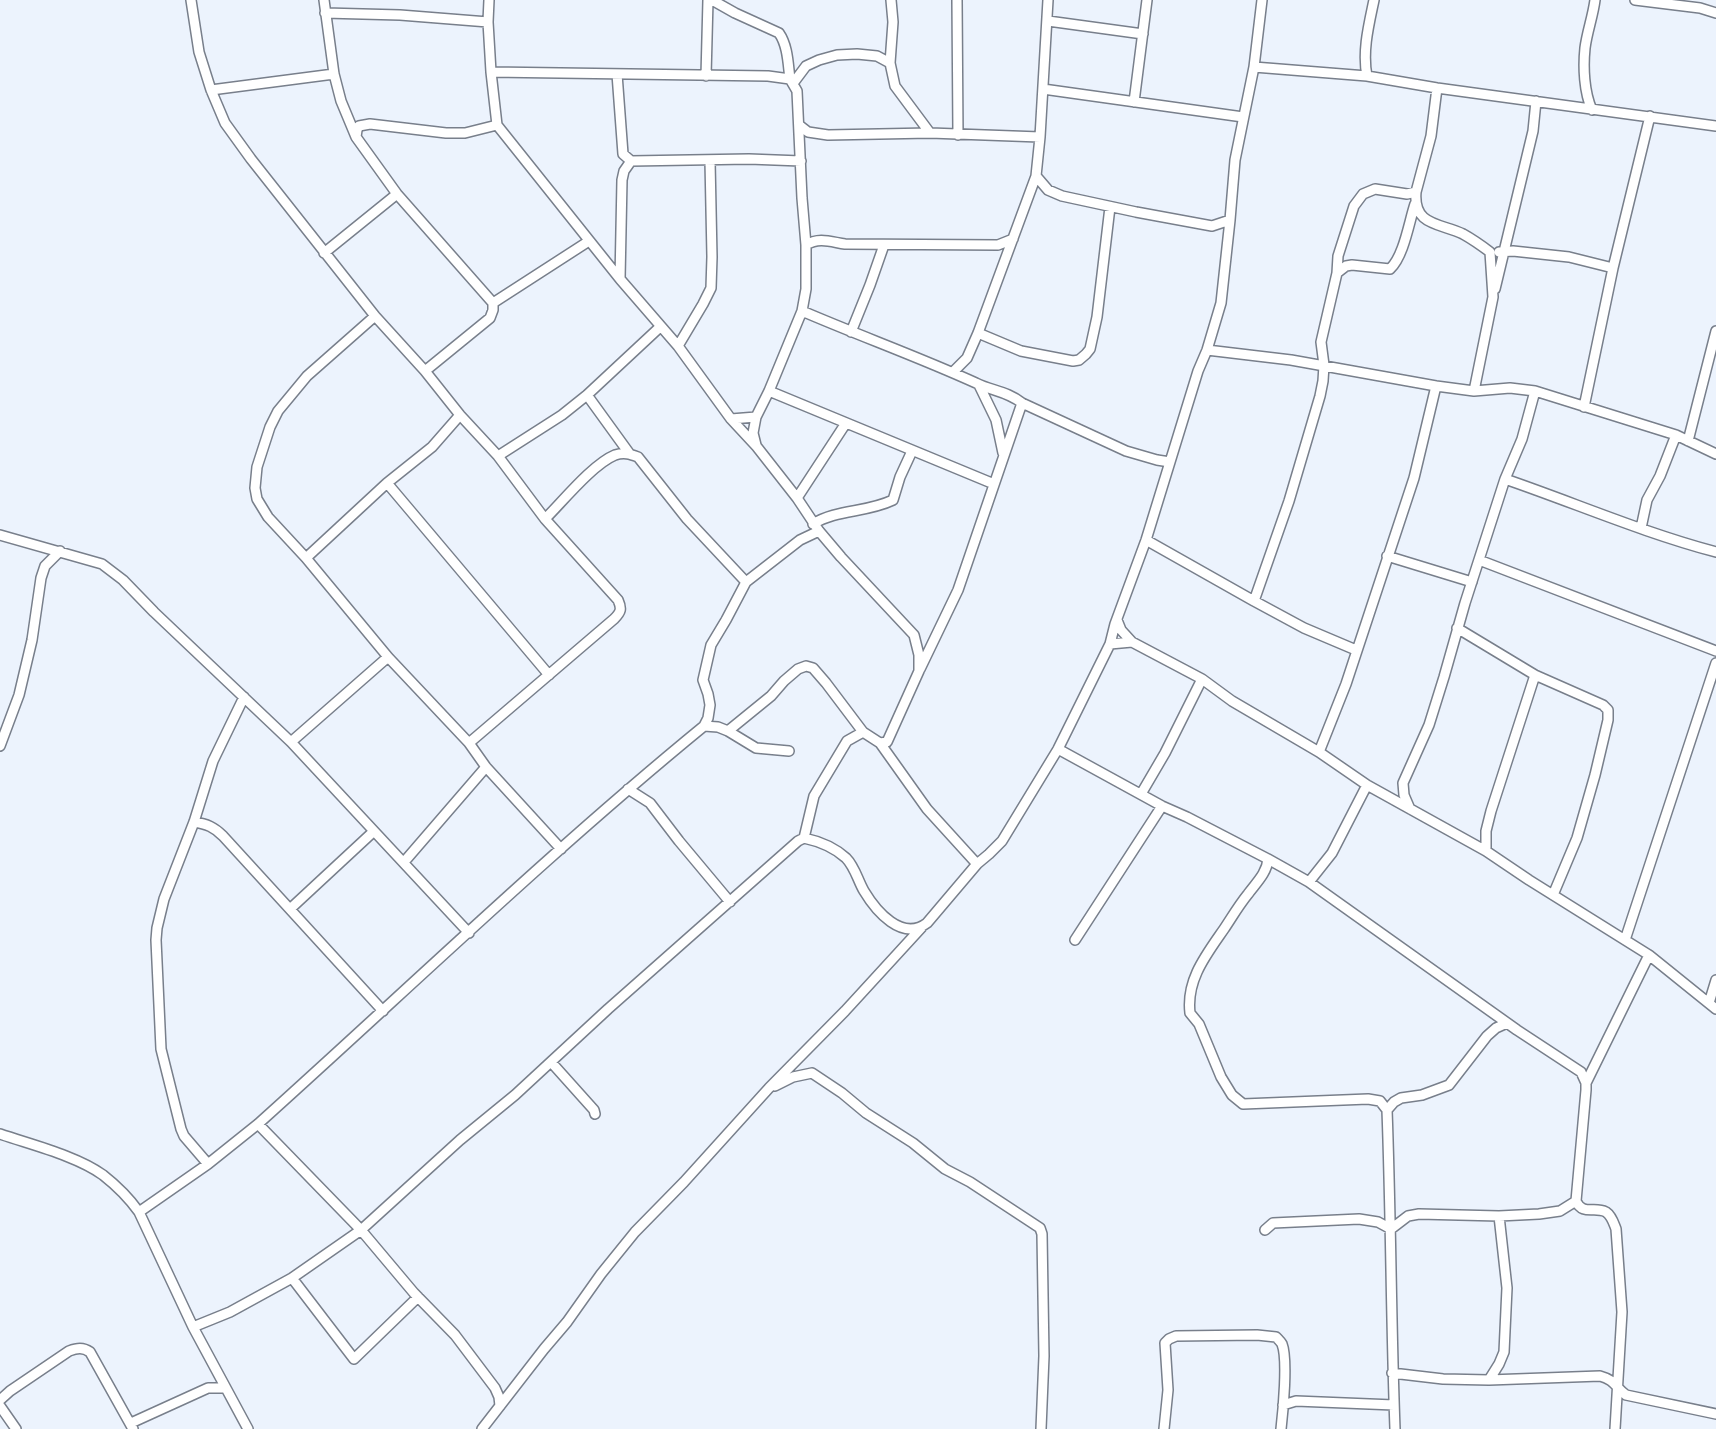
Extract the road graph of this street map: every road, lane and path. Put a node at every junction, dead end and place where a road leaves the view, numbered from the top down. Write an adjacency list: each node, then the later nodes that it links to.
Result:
1 (191, 0): 28 (street)
2 (324, 0): 13 (street)
3 (489, 0): 16 (street)
4 (710, 0): 23 (street); 25 (street)
5 (891, 0): 18 (street)
6 (957, 0): 38 (street)
7 (1048, 0): 15 (street)
8 (1147, 0): 17 (street)
9 (1262, 0): 19 (street)
10 (1374, 0): 24 (street)
11 (1595, 0): 31 (street)
12 (1635, 0): 14 (street)
13 (325, 13): 16 (street); 21 (street)
14 (1716, 13)
15 (1048, 21): 17 (street); 27 (street)
16 (488, 22): 20 (street)
17 (1143, 34): 30 (street)
18 (890, 63): 25 (street); 37 (street)
19 (1254, 67): 24 (street); 33 (street)
20 (491, 72): 22 (street); 34 (street)
21 (334, 74): 28 (street); 39 (street)
22 (617, 75): 23 (street); 41 (street)
23 (706, 76): 25 (street)
24 (1368, 76): 26 (street)
25 (792, 81): 35 (street)
26 (1437, 88): 29 (street); 46 (street)
27 (1043, 89): 30 (street); 40 (street)
28 (211, 90): 57 (street)
29 (1536, 101): 31 (street); 58 (street)
30 (1134, 102): 33 (street)
31 (1592, 110): 32 (street)
32 (1650, 116): 36 (street); 60 (street)
33 (1243, 117): 48 (street)
34 (497, 125): 39 (street); 51 (street)
35 (799, 125): 37 (street); 43 (street)
36 (1716, 126)
37 (930, 133): 38 (street)
38 (958, 135): 40 (street)
39 (356, 137): 45 (street)
40 (1040, 137): 44 (street)
41 (631, 161): 42 (street); 62 (street)
42 (710, 161): 43 (street); 71 (street)
43 (801, 161): 53 (street)
44 (1036, 176): 47 (street); 50 (street)
45 (397, 194): 57 (street); 64 (street)
46 (1416, 197): 56 (street); 61 (street); 61 (street)
47 (1110, 207): 49 (street); 70 (street)
48 (1230, 220): 49 (street); 52 (street)
49 (1212, 226): 52 (street)
50 (1013, 239): 55 (street); 59 (street)
51 (590, 241): 62 (street); 64 (street)
52 (1228, 243): 72 (street)
53 (806, 244): 54 (street); 65 (street)
54 (884, 245): 55 (street); 69 (street)
55 (998, 245): 59 (street)
56 (1490, 252): 58 (street); 63 (street)
57 (324, 253): 66 (street)
58 (1504, 253): 60 (street); 63 (street)
59 (1006, 258): 70 (street)
60 (1613, 268): 85 (street)
61 (1337, 273): 74 (street)
62 (620, 279): 67 (street)
63 (1493, 297): 81 (street)
64 (493, 303): 75 (street)
65 (802, 311): 69 (street); 80 (street)
66 (375, 316): 75 (street); 111 (street)
67 (660, 327): 71 (street); 83 (street)
68 (1716, 331): 91 (street)
69 (851, 332): 76 (street)
70 (978, 333): 73 (street)
71 (678, 346): 88 (street)
72 (1207, 350): 74 (street); 98 (street)
73 (966, 358): 76 (street); 77 (street)
74 (1324, 365): 79 (street); 115 (street)
75 (424, 371): 86 (street)
76 (953, 372): 77 (street)
77 (969, 380): 78 (street)
78 (979, 385): 84 (street); 95 (street)
79 (1436, 386): 81 (street); 110 (street)
80 (769, 391): 87 (street); 89 (street)
81 (1474, 391): 82 (street)
82 (1535, 391): 85 (street); 99 (street)
83 (587, 395): 94 (street); 97 (street)
84 (1022, 403): 95 (street); 98 (street)
85 (1584, 407): 90 (street)
86 (460, 415): 97 (street); 100 (street)
87 (756, 417): 88 (street); 92 (street)
88 (731, 419): 92 (street)
89 (846, 423): 93 (street); 102 (street)
90 (1676, 435): 91 (street); 105 (street)
91 (1688, 441): 96 (street)
92 (757, 447): 102 (street)
93 (912, 451): 101 (street); 104 (street)
94 (629, 453): 103 (street); 113 (street)
95 (1004, 453): 101 (street)
96 (1716, 454)
97 (498, 456): 103 (street)
98 (1170, 462): 107 (street)
99 (1505, 479): 105 (street); 112 (street)
100 (387, 483): 111 (street); 127 (street)
101 (994, 484): 119 (street)
102 (797, 498): 104 (street)
103 (545, 519): 127 (street)
104 (816, 527): 113 (street); 118 (street)
105 (1641, 528): 109 (street)
106 (0, 535): 108 (street)
107 (1146, 540): 115 (street); 116 (street)
108 (60, 551): 130 (street); 137 (street)
109 (1716, 552)
110 (1387, 556): 114 (street); 122 (street)
111 (306, 558): 124 (street)
112 (1479, 560): 114 (street); 123 (street)
113 (746, 582): 131 (street)
114 (1472, 582): 117 (street)
115 (1254, 601): 122 (street)
116 (1116, 619): 120 (street); 121 (street)
117 (1457, 628): 128 (street); 146 (street)
118 (914, 635): 119 (street); 126 (street)
119 (935, 637): 126 (street)
120 (1132, 642): 121 (street); 129 (street)
121 (1110, 644): 138 (street)
122 (1356, 650): 140 (street)
123 (1716, 651)
124 (388, 657): 134 (street); 135 (street)
125 (1716, 663): 162 (street)
126 (919, 670): 136 (street)
127 (549, 675): 135 (street)
128 (1535, 675): 151 (street); 156 (street)
129 (1202, 679): 140 (street); 144 (street)
130 (244, 697): 134 (street); 147 (street)
131 (704, 726): 132 (street); 143 (street)
132 (728, 731): 133 (street); 139 (street)
133 (863, 732): 136 (street); 149 (street)
134 (291, 742): 148 (street)
135 (469, 743): 141 (street)
136 (880, 743): 154 (street)
137 (0, 746)
138 (1058, 749): 144 (street); 154 (street)
139 (789, 751)
140 (1319, 752): 142 (street)
141 (486, 767): 150 (street); 153 (street)
142 (1367, 784): 146 (street); 155 (street)
143 (628, 789): 150 (street); 157 (street)
144 (1141, 794): 145 (street)
145 (1162, 806): 152 (street); 161 (street)
146 (1410, 809): 151 (street)
147 (194, 822): 158 (street); 179 (street)
148 (373, 832): 153 (street); 158 (street)
149 (804, 838): 157 (street); 159 (street)
150 (561, 849): 160 (street)
151 (1486, 851): 156 (street)
152 (1268, 859): 155 (street); 175 (street)
153 (404, 862): 160 (street)
154 (977, 864): 159 (street)
155 (1309, 882): 166 (street)
156 (1553, 895): 162 (street)
157 (730, 902): 170 (street)
158 (290, 909): 167 (street)
159 (921, 927): 174 (street)
160 (469, 933): 167 (street)
161 (1075, 940)
162 (1625, 940): 163 (street)
163 (1649, 955): 165 (street); 171 (street)
164 (1716, 980): 165 (street)
165 (1713, 1006)
166 (1489, 1010): 168 (street); 169 (street)
167 (383, 1011): 177 (street)
168 (1507, 1023): 169 (street); 172 (street)
169 (1491, 1032): 175 (street)
170 (551, 1062): 176 (street); 184 (street)
171 (1593, 1068): 172 (street); 173 (street)
172 (1576, 1069): 173 (street)
173 (1586, 1083): 180 (street)
174 (770, 1088): 199 (street); 205 (street)
175 (1387, 1110): 183 (street)
176 (595, 1114)
177 (258, 1124): 179 (street); 184 (street)
178 (0, 1134): 181 (street)
179 (208, 1164): 181 (street)
180 (1576, 1200): 182 (street); 192 (street)
181 (139, 1212): 188 (street)
182 (1498, 1216): 183 (street); 191 (street)
183 (1391, 1229): 185 (street); 190 (street)
184 (361, 1230): 186 (street); 187 (street)
185 (1265, 1230)
186 (292, 1278): 187 (street); 188 (street)
187 (418, 1297): 199 (street)
188 (194, 1327): 189 (street)
189 (216, 1371): 193 (street); 194 (street)
190 (1392, 1373): 191 (street); 197 (street)
191 (1489, 1380): 192 (street)
192 (1616, 1384): 200 (street); 209 (street)
193 (208, 1388): 194 (street); 201 (street)
194 (225, 1388): 203 (street)
195 (0, 1400): 201 (street)
196 (1283, 1405): 197 (street); 206 (street); 207 (street)
197 (1394, 1405): 208 (street)
198 (0, 1406): 202 (street)
199 (500, 1406): 204 (street)
200 (1716, 1414)
201 (132, 1426)
202 (16, 1429)
203 (248, 1429)
204 (482, 1429)
205 (1041, 1429)
206 (1164, 1429)
207 (1281, 1429)
208 (1395, 1429)
209 (1615, 1429)

